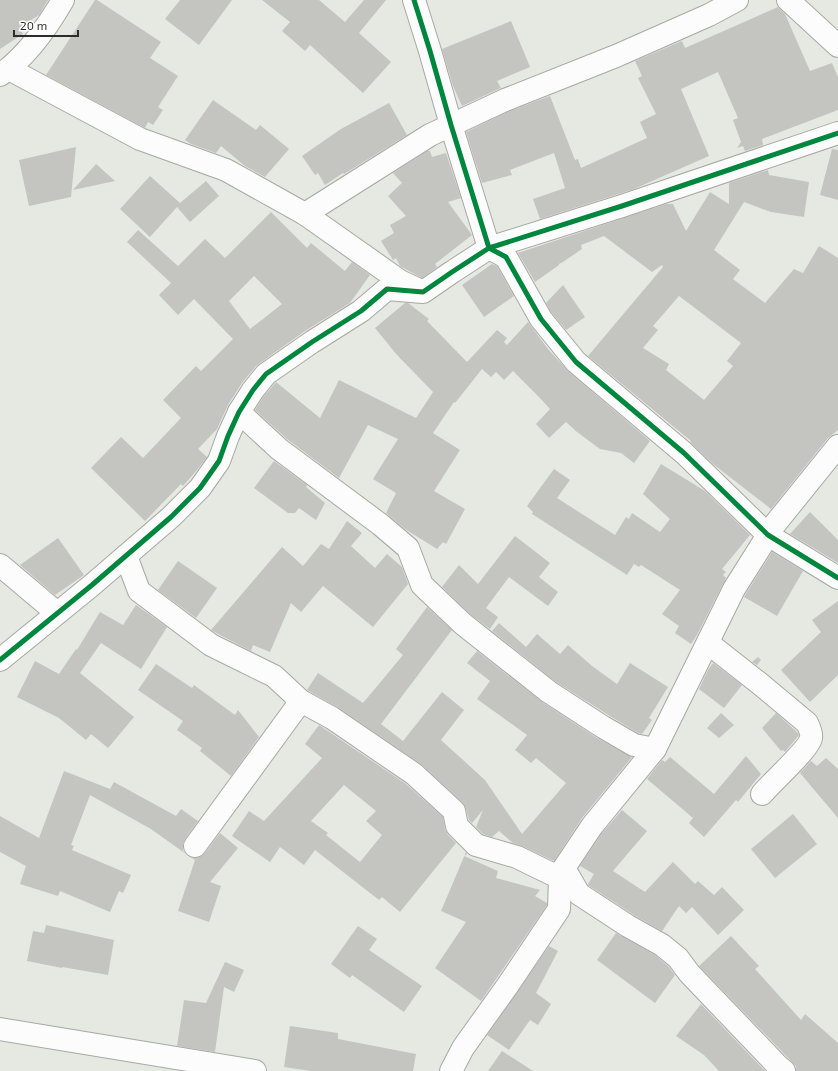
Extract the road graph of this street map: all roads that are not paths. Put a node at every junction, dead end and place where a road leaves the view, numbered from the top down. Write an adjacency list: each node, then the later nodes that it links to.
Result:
1 (64, 0): 6 (street)
2 (414, 0): 7 (street)
3 (737, 0): 7 (street)
4 (788, 0): 5 (street)
5 (838, 46)
6 (5, 72): 9 (street)
7 (451, 125): 9 (street); 10 (street)
8 (838, 133): 10 (street)
9 (304, 214): 11 (street)
10 (489, 248): 11 (street); 14 (street)
11 (423, 292): 12 (street)
12 (239, 412): 15 (street); 22 (street)
13 (838, 446): 14 (street)
14 (768, 535): 17 (street); 19 (street)
15 (126, 556): 18 (street); 21 (street)
16 (0, 565): 18 (street)
17 (838, 578)
18 (57, 613): 20 (street)
19 (708, 643): 22 (street); 23 (street)
20 (0, 660)
21 (301, 701): 24 (street); 25 (street)
22 (656, 749): 25 (street)
23 (762, 794)
24 (195, 846)
25 (562, 873): 28 (street); 29 (street)
26 (0, 1029): 27 (street)
27 (254, 1071)
28 (451, 1071)
29 (784, 1071)

